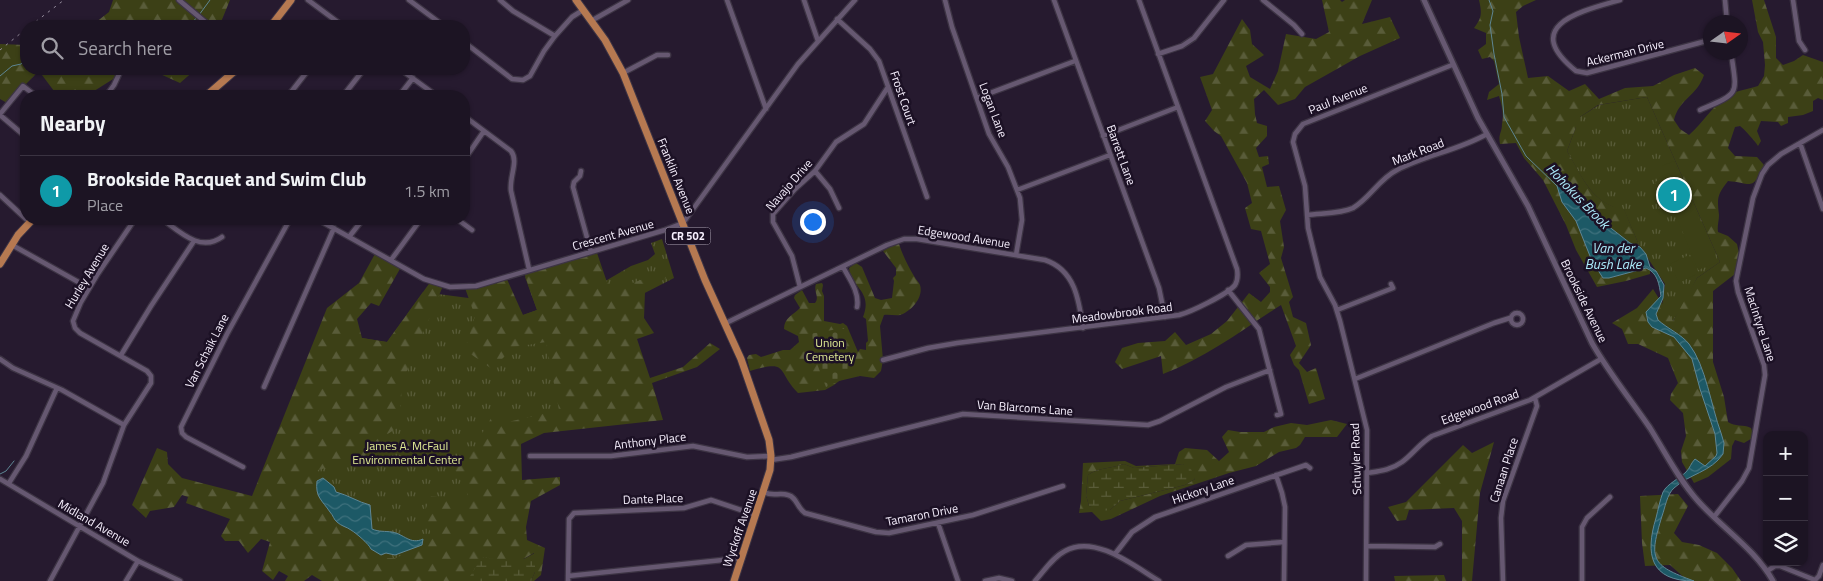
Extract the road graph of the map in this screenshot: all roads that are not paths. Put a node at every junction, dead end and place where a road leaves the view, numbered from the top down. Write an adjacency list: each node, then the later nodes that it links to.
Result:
1 (179, 0): 23 (street)
2 (291, 0): 24 (main road)
3 (308, 0): 25 (street)
4 (409, 0): 26 (street)
5 (500, 0): 29 (street)
6 (576, 0): 20 (main road, Franklin Avenue / CR 502)
7 (628, 0): 27 (street)
8 (727, 0): 56 (street)
9 (804, 0): 30 (street)
10 (855, 0): 22 (street)
11 (946, 0): 54 (street, Logan Lane)
12 (1054, 0): 37 (street, Barrett Lane)
13 (1139, 0): 34 (street)
14 (1224, 0): 34 (street)
15 (1263, 0): 28 (street)
16 (1424, 0): 38 (street, Brookside Avenue)
17 (1620, 0): 31 (street, Ackerman Drive)
18 (1725, 0): 21 (street)
19 (1793, 0): 33 (street)
20 (583, 10): 27 (main road, Franklin Avenue / CR 502); 29 (street)
21 (1727, 15)
22 (838, 19): 30 (street); 46 (street, Frost Court)
23 (203, 20)
24 (276, 20)
25 (334, 20)
26 (436, 20)
27 (591, 21): 39 (main road, Franklin Avenue / CR 502)
28 (1302, 34)
29 (555, 36): 32 (street)
30 (818, 41): 56 (street)
31 (1703, 42)
32 (470, 47)
33 (1805, 50)
34 (1158, 54): 55 (street)
35 (668, 55): 39 (street)
36 (1732, 60): 57 (street)
37 (1075, 61): 54 (street); 64 (street, Barrett Lane)
38 (1452, 64): 63 (street, Brookside Avenue); 76 (street, Paul Avenue)
39 (622, 73): 77 (main road, Franklin Avenue / CR 502)
40 (119, 75): 48 (street)
41 (231, 75): 49 (main road)
42 (304, 75): 50 (street)
43 (359, 75): 51 (street)
44 (409, 75): 45 (street)
45 (413, 78): 52 (street); 53 (street)
46 (888, 87): 69 (street, Navajo Drive); 72 (street, Frost Court)
47 (28, 90): 58 (street)
48 (110, 90)
49 (213, 90)
50 (293, 90)
51 (348, 90)
52 (404, 90)
53 (429, 90)
54 (977, 98): 70 (street, Logan Lane)
55 (1178, 108): 64 (street); 101 (street)
56 (766, 110): 77 (street)
57 (1700, 110)
58 (0, 114): 62 (street)
59 (470, 120): 61 (street)
60 (1823, 130): 65 (street, MacIntyre Lane)
61 (484, 131): 66 (street); 97 (street)
62 (20, 132)
63 (1487, 134): 76 (street, Mark Road); 110 (street, Brookside Avenue)
64 (1103, 136): 67 (street, Barrett Lane)
65 (1800, 143): 74 (street); 132 (street, MacIntyre Lane)
66 (470, 151)
67 (1110, 155): 70 (street); 104 (street, Barrett Lane)
68 (581, 171): 92 (street)
69 (815, 172): 73 (street); 99 (street, Navajo Drive)
70 (1017, 190): 93 (street, Logan Lane)
71 (0, 195): 75 (street)
72 (927, 197)
73 (839, 208)
74 (1823, 209)
75 (20, 212)
76 (1307, 215): 103 (street, Paul Avenue)
77 (683, 223): 92 (street, Crescent Avenue); 106 (main road, Franklin Avenue / CR 502)
78 (25, 225): 91 (main road)
79 (131, 225): 100 (street, Hurley Avenue)
80 (171, 225): 90 (street)
81 (287, 225): 121 (street, Van Schaik Lane)
82 (328, 225): 86 (street, Crescent Avenue)
83 (358, 225): 89 (street)
84 (417, 225): 94 (street)
85 (465, 225): 87 (street)
86 (334, 228): 89 (street, Crescent Avenue); 114 (street)
87 (472, 230)
88 (222, 237): 90 (street)
89 (349, 237): 94 (street, Crescent Avenue)
90 (194, 241): 108 (street)
91 (12, 245): 95 (main road); 100 (street)
92 (590, 252): 97 (street, Crescent Avenue)
93 (1016, 255): 96 (street, Edgewood Avenue); 107 (street, Edgewood Avenue)
94 (391, 260): 97 (street, Crescent Avenue)
95 (0, 264)
96 (843, 266): 99 (street, Edgewood Avenue); 102 (street)
97 (529, 269)
98 (1392, 284): 103 (street)
99 (800, 287): 106 (street, Edgewood Avenue)
100 (88, 288): 108 (street, Hurley Avenue)
101 (1228, 290): 104 (street, Meadowbrook Road); 112 (street)
102 (858, 306)
103 (1337, 310): 113 (street, Schuyler Road)
104 (1164, 318): 107 (street, Meadowbrook Road)
105 (1510, 318): 113 (street)
106 (726, 322): 120 (main road, Franklin Avenue / CR 502)
107 (1083, 328): 111 (street, Meadowbrook Road)
108 (121, 355): 118 (street, Hurley Avenue)
109 (0, 359): 115 (street)
110 (1601, 359): 116 (street, Edgewood Road); 132 (street, Brookside Avenue)
111 (883, 360)
112 (1270, 370): 117 (street); 120 (street, Van Blarcoms Lane)
113 (1355, 378): 123 (street, Schuyler Road)
114 (264, 387)
115 (57, 388): 118 (street); 127 (street)
116 (1536, 398): 123 (street, Edgewood Road); 156 (street, Canaan Place)
117 (1277, 415)
118 (124, 425): 134 (street, Hurley Avenue)
119 (530, 456): 120 (street, Anthony Place)
120 (771, 458): 126 (main road, Franklin Avenue / CR 502)
121 (243, 466)
122 (1310, 468): 124 (street, Hickory Lane)
123 (1367, 473): 137 (street, Schuyler Road)
124 (1276, 475): 135 (street); 138 (street, Hickory Lane)
125 (0, 479): 127 (street, Midland Avenue)
126 (767, 483): 129 (main road, Wyckoff Avenue / CR 502)
127 (9, 484): 134 (street, Midland Avenue)
128 (1063, 486): 133 (street, Tamaron Drive)
129 (764, 492): 131 (main road, Wyckoff Avenue / CR 502); 133 (street, Tamaron Drive)
130 (1610, 497): 157 (street)
131 (756, 515): 140 (main road, Wyckoff Avenue / CR 502); 144 (street, Dante Place)
132 (1714, 517): 143 (street, Brookside Avenue)
133 (938, 523): 149 (street)
134 (80, 527): 141 (street, Midland Avenue); 145 (street, Hurley Avenue)
135 (1284, 542): 139 (street); 154 (street)
136 (1440, 544): 137 (street)
137 (1367, 546): 155 (street, Schuyler Road)
138 (1115, 554): 152 (street); 153 (street)
139 (1228, 556)
140 (742, 558): 144 (street); 148 (main road, Wyckoff Avenue / CR 502)
141 (138, 560): 146 (street); 147 (street, Midland Avenue)
142 (1823, 565): 143 (street)
143 (1767, 571): 158 (street, Brookside Avenue)
144 (568, 579)
145 (50, 581)
146 (126, 581)
147 (180, 581)
148 (734, 581)
149 (958, 581)
150 (985, 581): 151 (street)
151 (1012, 581)
152 (1035, 581)
153 (1159, 581)
154 (1284, 581)
155 (1366, 581)
156 (1503, 581)
157 (1582, 581)
158 (1773, 581)

